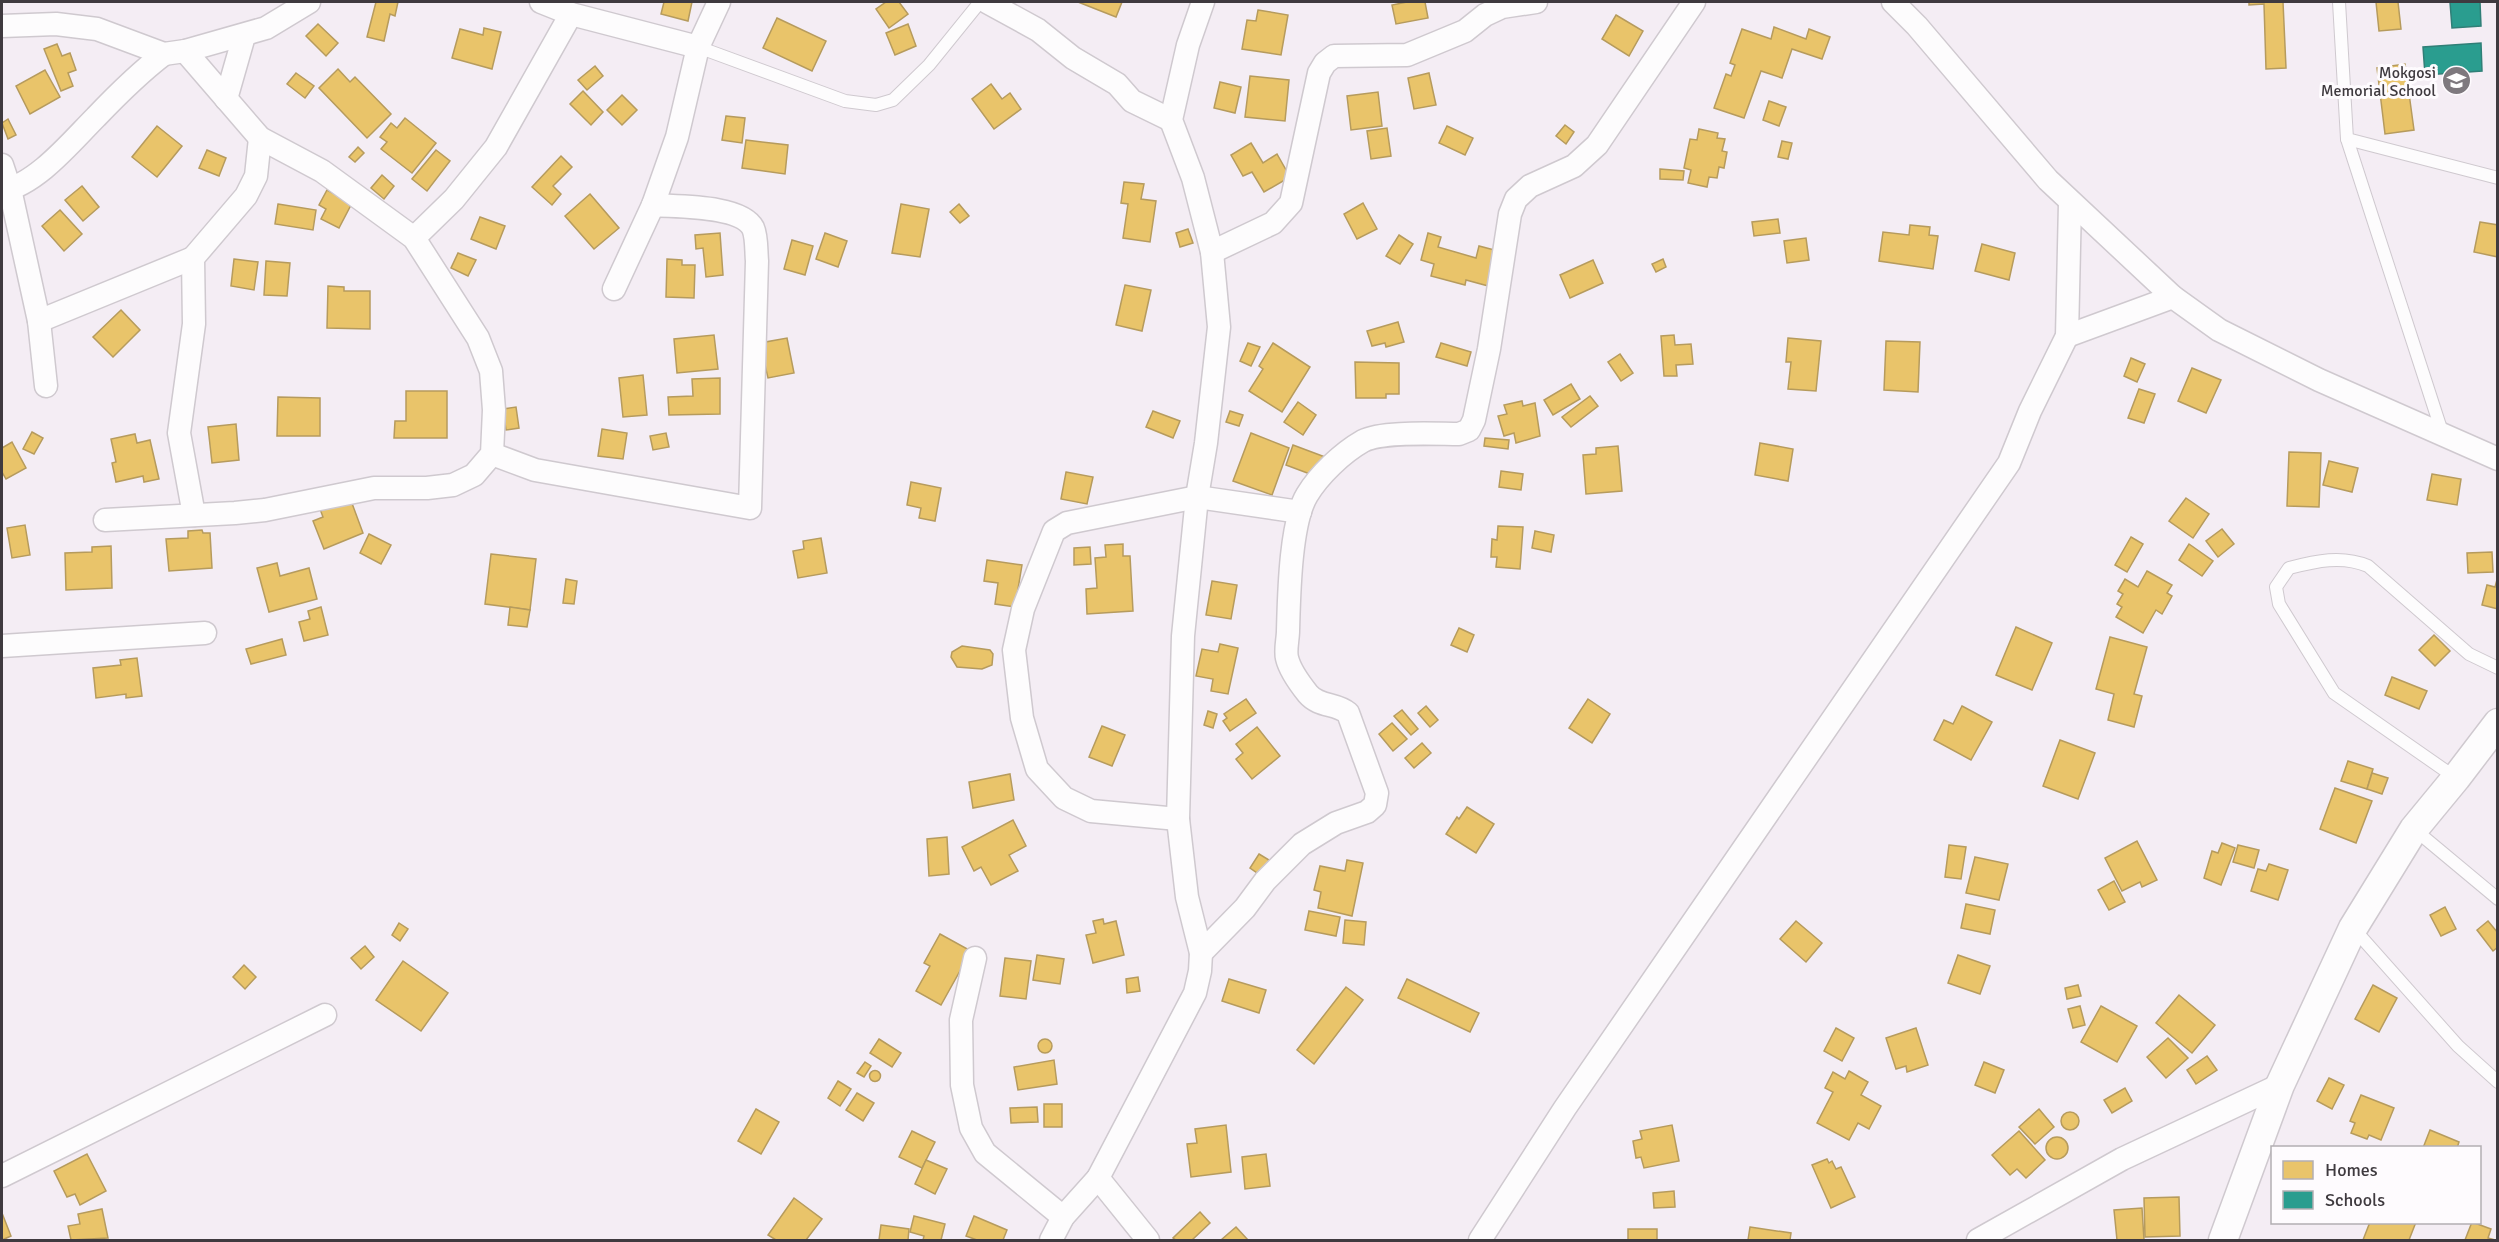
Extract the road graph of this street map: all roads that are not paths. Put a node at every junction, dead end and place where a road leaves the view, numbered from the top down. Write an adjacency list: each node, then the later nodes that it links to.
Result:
1 (309, 2): 13 (street)
2 (541, 2): 11 (street)
3 (719, 2): 14 (street)
4 (980, 2): 14 (lane)
5 (987, 2): 17 (street)
6 (1203, 2): 17 (street)
7 (1536, 2): 26 (street)
8 (1694, 2): 37 (street)
9 (1893, 2): 23 (street)
10 (2339, 2): 19 (lane)
11 (571, 14): 14 (street); 25 (street)
12 (2, 26): 15 (street)
13 (244, 36): 15 (street); 16 (street)
14 (698, 47): 24 (street)
15 (174, 52): 16 (street); 22 (street)
16 (226, 99): 18 (street)
17 (1171, 120): 26 (street)
18 (260, 138): 25 (street); 27 (street)
19 (2347, 139): 21 (lane); 33 (lane)
20 (2, 165): 22 (street)
21 (2498, 178)
22 (6, 190): 30 (street)
23 (2070, 203): 29 (street); 31 (street)
24 (653, 205): 28 (street); 34 (street)
25 (414, 238): 34 (street)
26 (1212, 252): 36 (street)
27 (193, 258): 30 (street); 38 (street)
28 (614, 289)
29 (2174, 297): 31 (street); 33 (street)
30 (39, 321): 32 (street)
31 (2067, 336): 59 (street)
32 (46, 386)
33 (2444, 436): 35 (street)
34 (492, 454): 38 (street)
35 (2498, 459)
36 (1197, 497): 37 (street); 45 (street); 45 (street)
37 (1300, 512): 49 (street)
38 (194, 515): 39 (street)
39 (105, 519)
40 (205, 633): 41 (street)
41 (2, 646)
42 (2498, 668): 44 (lane)
43 (2498, 723): 44 (street)
44 (2456, 778): 46 (street)
45 (1178, 819): 49 (street)
46 (2414, 829): 47 (lane); 48 (street)
47 (2498, 898)
48 (2353, 928): 52 (lane); 53 (street)
49 (1201, 953): 55 (street)
50 (975, 957): 56 (street)
51 (325, 1015): 54 (street)
52 (2498, 1082)
53 (2280, 1085): 60 (street); 61 (street)
54 (2, 1176)
55 (1098, 1178): 56 (street); 58 (street)
56 (1063, 1216): 57 (street)
57 (1051, 1240)
58 (1148, 1240)
59 (1480, 1240)
60 (1978, 1240)
61 (2223, 1240)

